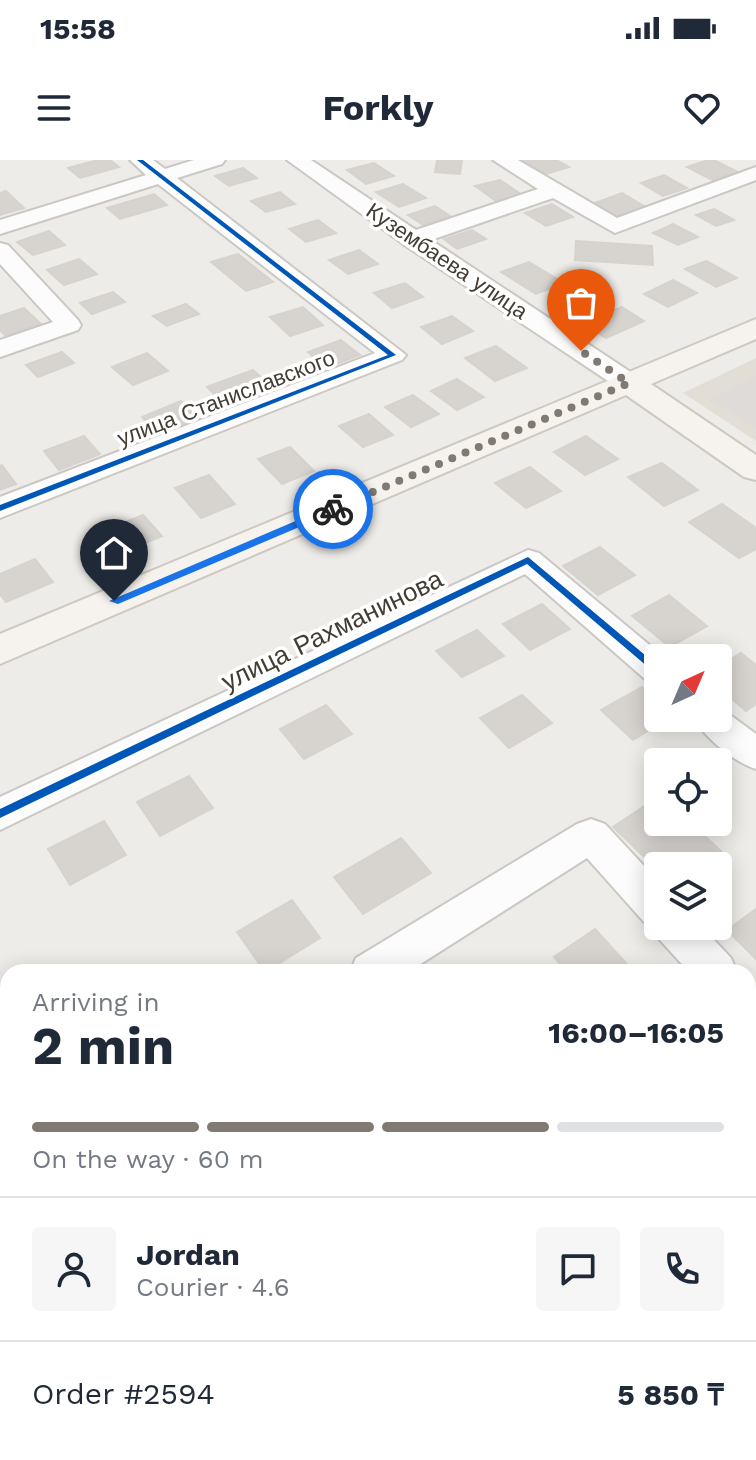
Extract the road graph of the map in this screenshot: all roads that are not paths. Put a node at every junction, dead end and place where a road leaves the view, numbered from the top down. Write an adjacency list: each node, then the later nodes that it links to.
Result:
1 (140, 160): 6 (street, улица Станиславского)
2 (215, 160): 6 (street)
3 (297, 160): 9 (street, Кузембаева улица)
4 (503, 160): 7 (street)
5 (755, 175): 7 (street)
6 (162, 177): 8 (street); 15 (street, улица Станиславского)
7 (554, 191): 9 (street)
8 (0, 227)
9 (411, 239): 13 (street, Кузембаева улица)
10 (0, 250): 12 (street)
11 (756, 328): 13 (main road)
12 (0, 349)
13 (629, 383): 14 (main road, Кузембаева улица); 16 (main road)
14 (756, 470)
15 (0, 508)
16 (0, 650)
17 (644, 659): 20 (street, улица Рахманинова)
18 (729, 732): 19 (street)
19 (756, 755)
20 (0, 814)
21 (644, 894): 23 (street)
22 (687, 940): 24 (street)
23 (384, 964)
24 (709, 964)

